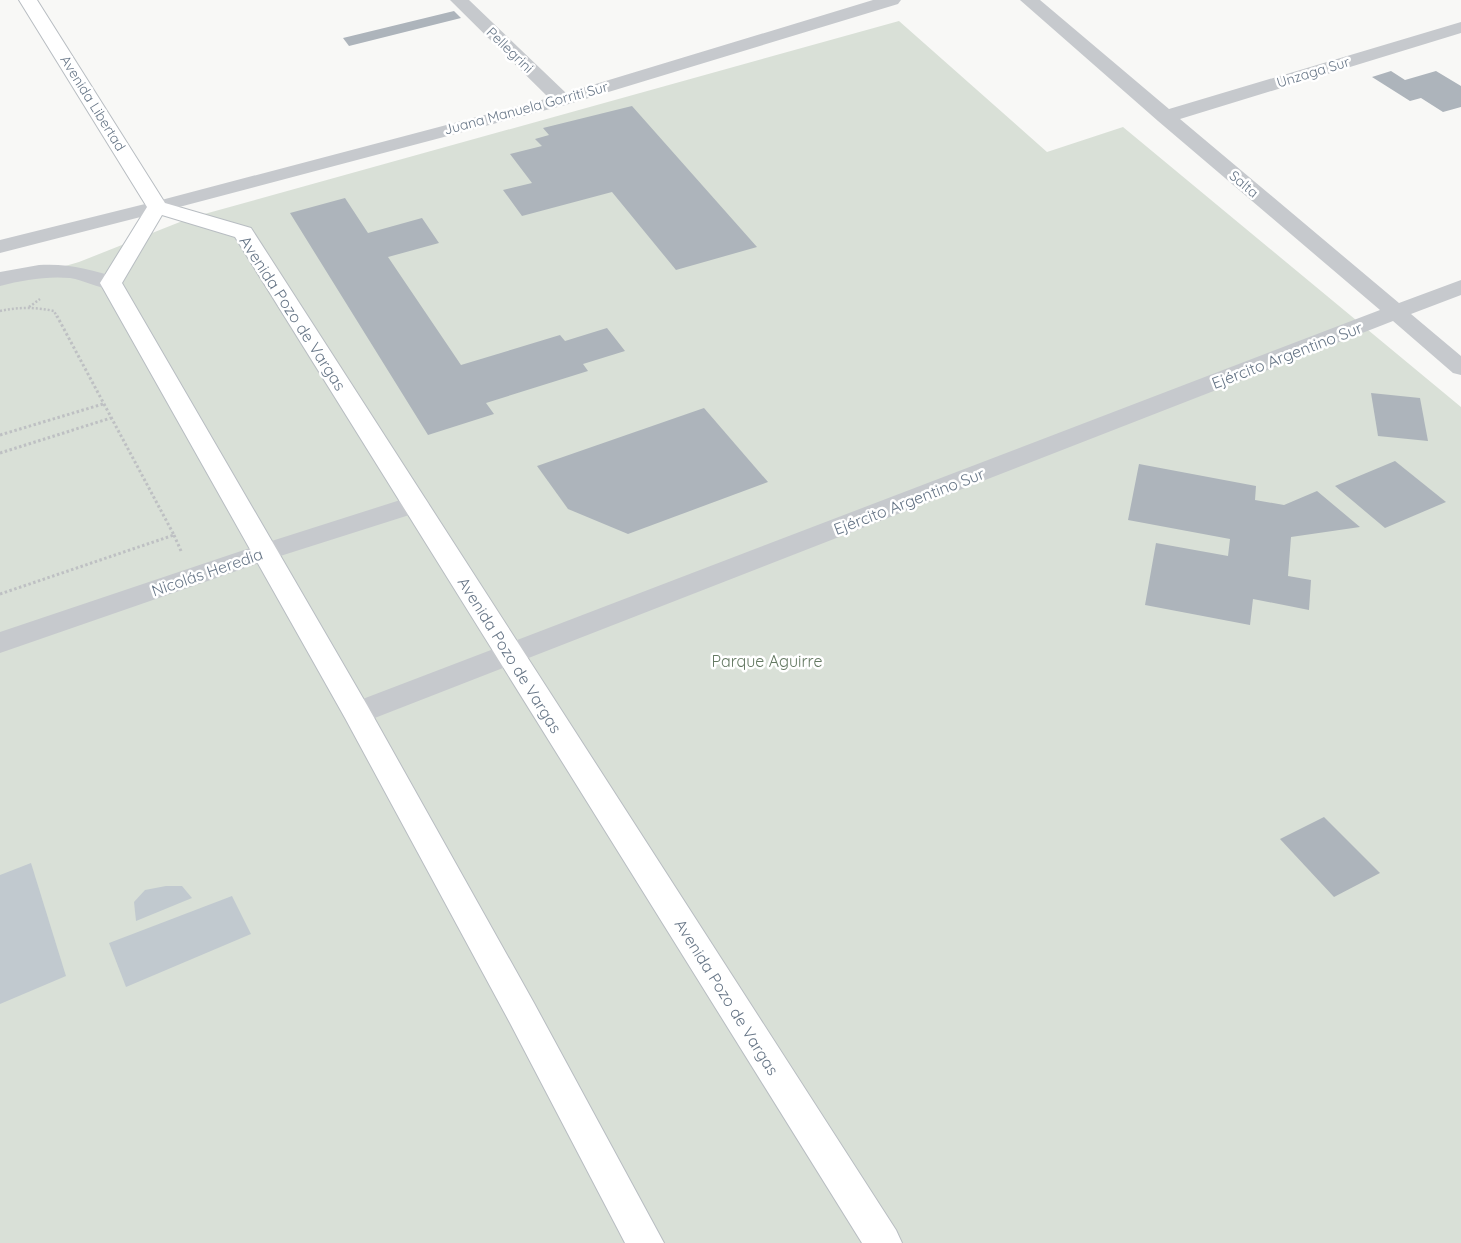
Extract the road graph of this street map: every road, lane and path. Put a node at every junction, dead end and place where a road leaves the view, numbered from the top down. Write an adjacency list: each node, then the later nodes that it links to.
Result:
1 (28, 0): 8 (main road, Avenida Libertad)
2 (459, 0): 6 (street, Pellegrini)
3 (892, 0): 6 (street, Juana Manuela Gorriti Sur)
4 (1029, 0): 7 (street, Salta)
5 (1461, 27): 7 (street, Unzaga Sur)
6 (562, 100): 8 (street, Juana Manuela Gorriti Sur)
7 (1165, 117): 14 (street, Salta)
8 (158, 207): 9 (street, Juana Manuela Gorriti Sur); 11 (main road); 20 (main road, Avenida Pozo de Vargas)
9 (0, 247)
10 (0, 280): 11 (street)
11 (112, 283): 21 (main road)
12 (1461, 287): 14 (street, Ejército Argentino Sur)
13 (0, 311): 16 (path)
14 (1395, 313): 15 (street, Salta); 24 (street, Ejército Argentino Sur)
15 (1461, 368)
16 (103, 404): 17 (path); 18 (path)
17 (111, 418): 19 (path); 22 (path)
18 (0, 435)
19 (0, 453)
20 (416, 504): 21 (street, Nicolás Heredia); 24 (main road, Avenida Pozo de Vargas)
21 (265, 552): 23 (street, Nicolás Heredia); 25 (main road)
22 (0, 594)
23 (0, 643)
24 (510, 656): 25 (street, Ejército Argentino Sur); 27 (main road, Avenida Pozo de Vargas)
25 (357, 713): 26 (main road)
26 (645, 1243)
27 (883, 1243)

